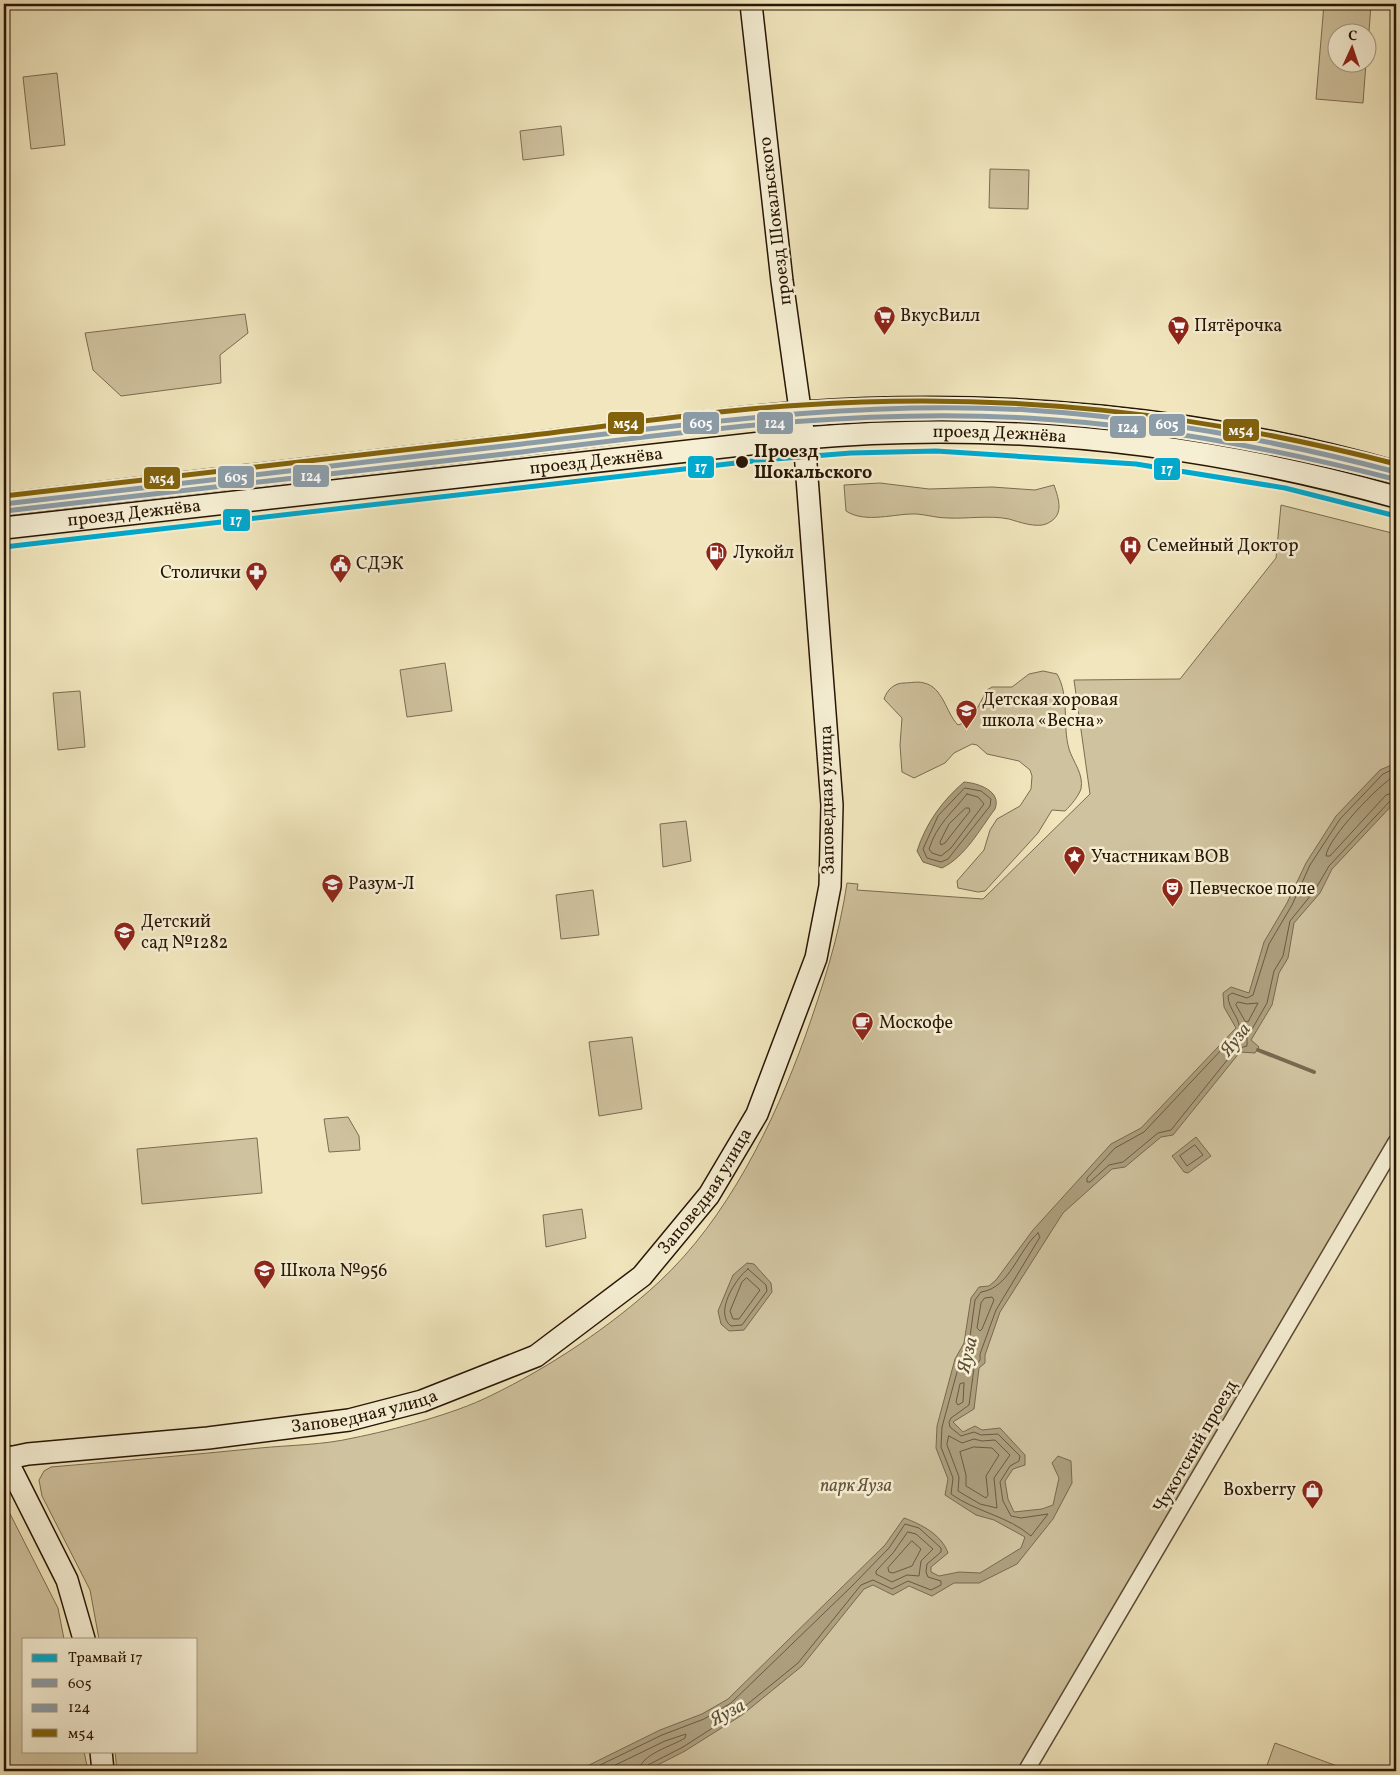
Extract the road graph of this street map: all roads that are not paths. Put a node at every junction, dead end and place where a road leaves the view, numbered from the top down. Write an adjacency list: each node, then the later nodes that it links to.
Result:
1 (752, 4): 2 (main road, проезд Шокальского)
2 (800, 412): 3 (main road, проезд Шокальского); 4 (main road, проезд Дежнёва); 6 (main road, проезд Дежнёва)
3 (804, 438): 5 (main road, проезд Дежнёва); 7 (main road, проезд Дежнёва); 9 (main road, Заповедная улица)
4 (1396, 472)
5 (1396, 497)
6 (4, 504)
7 (4, 528)
8 (1396, 1142): 11 (street, Чукотский проезд)
9 (4, 1458): 10 (main road)
10 (84, 1638)
11 (1026, 1771)

